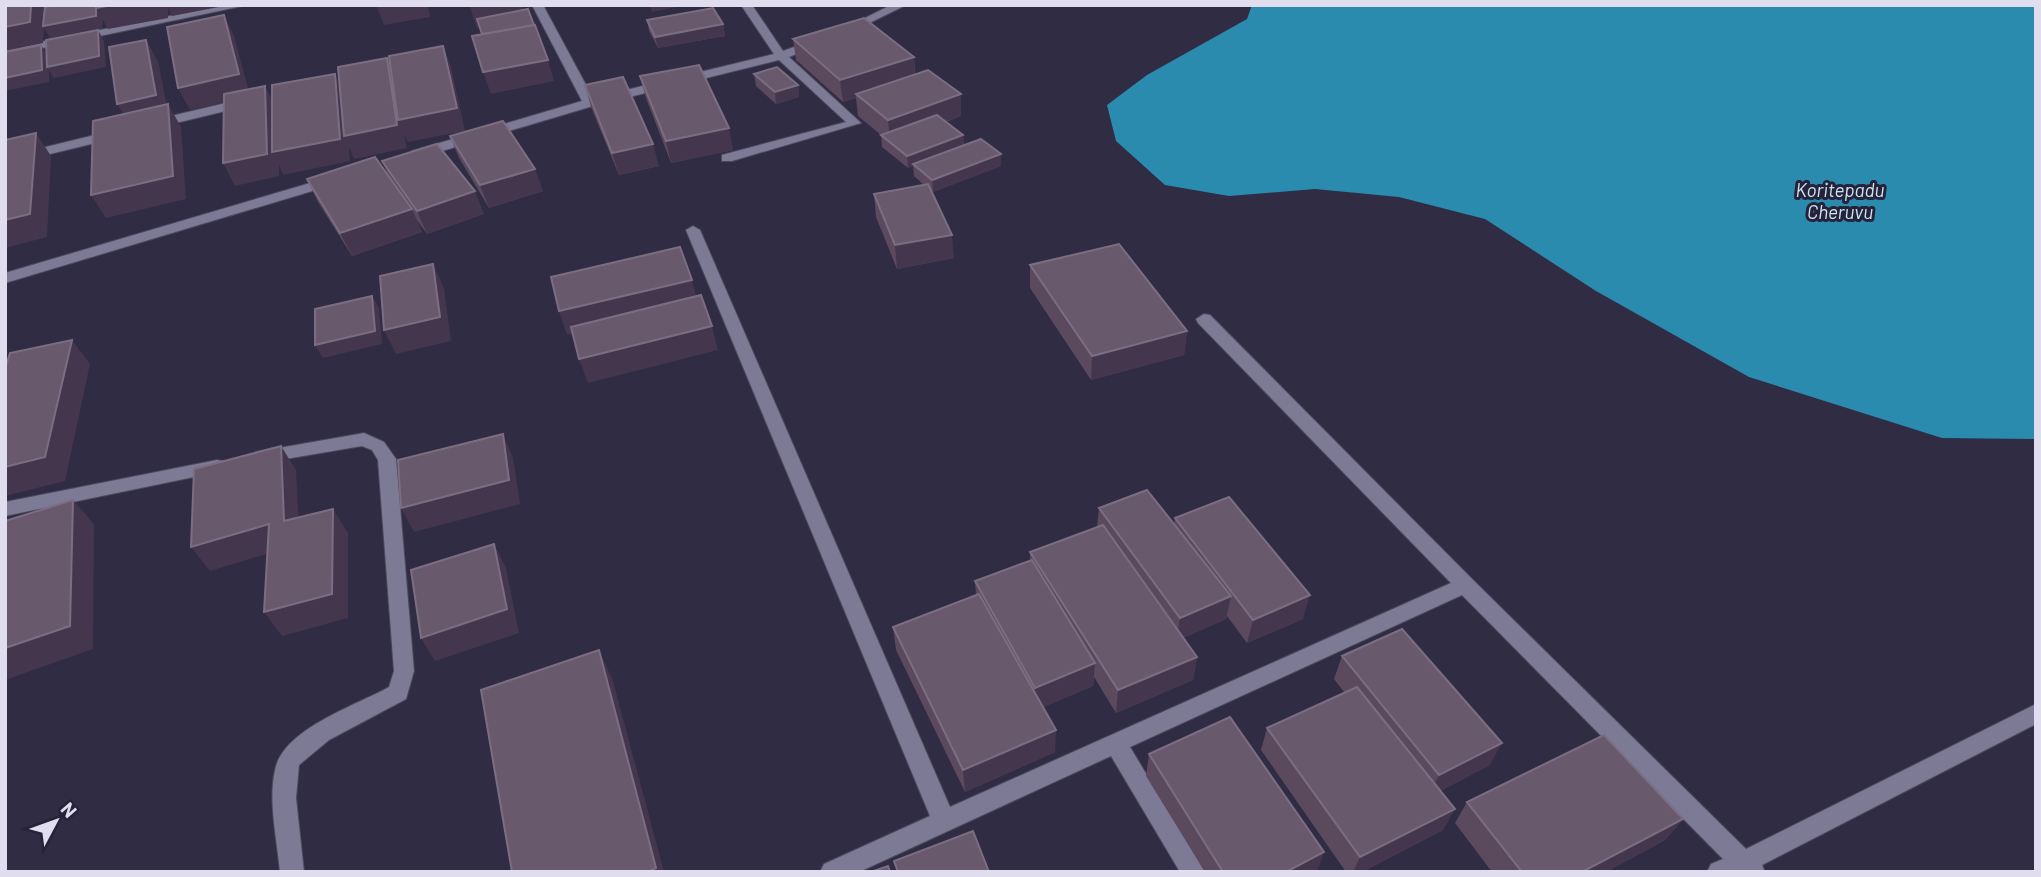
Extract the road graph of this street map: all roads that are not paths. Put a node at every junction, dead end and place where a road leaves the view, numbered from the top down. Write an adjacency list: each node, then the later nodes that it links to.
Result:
1 (242, 5): 5 (street)
2 (537, 5): 7 (street)
3 (746, 5): 6 (street)
4 (901, 5): 6 (street)
5 (5, 52)
6 (781, 56): 7 (street); 9 (street)
7 (589, 103): 10 (street)
8 (230, 106): 11 (street)
9 (727, 158)
10 (403, 159)
11 (5, 161)
12 (350, 175): 14 (street)
13 (693, 230): 20 (street)
14 (5, 278)
15 (1204, 319): 17 (street)
16 (5, 509): 22 (street)
17 (1465, 585): 19 (street); 21 (street)
18 (2036, 713): 21 (street)
19 (1115, 743): 20 (street); 24 (street)
20 (944, 821): 23 (street)
21 (1749, 867): 25 (street)
22 (292, 872)
23 (832, 872)
24 (1194, 872)
25 (1719, 872)

